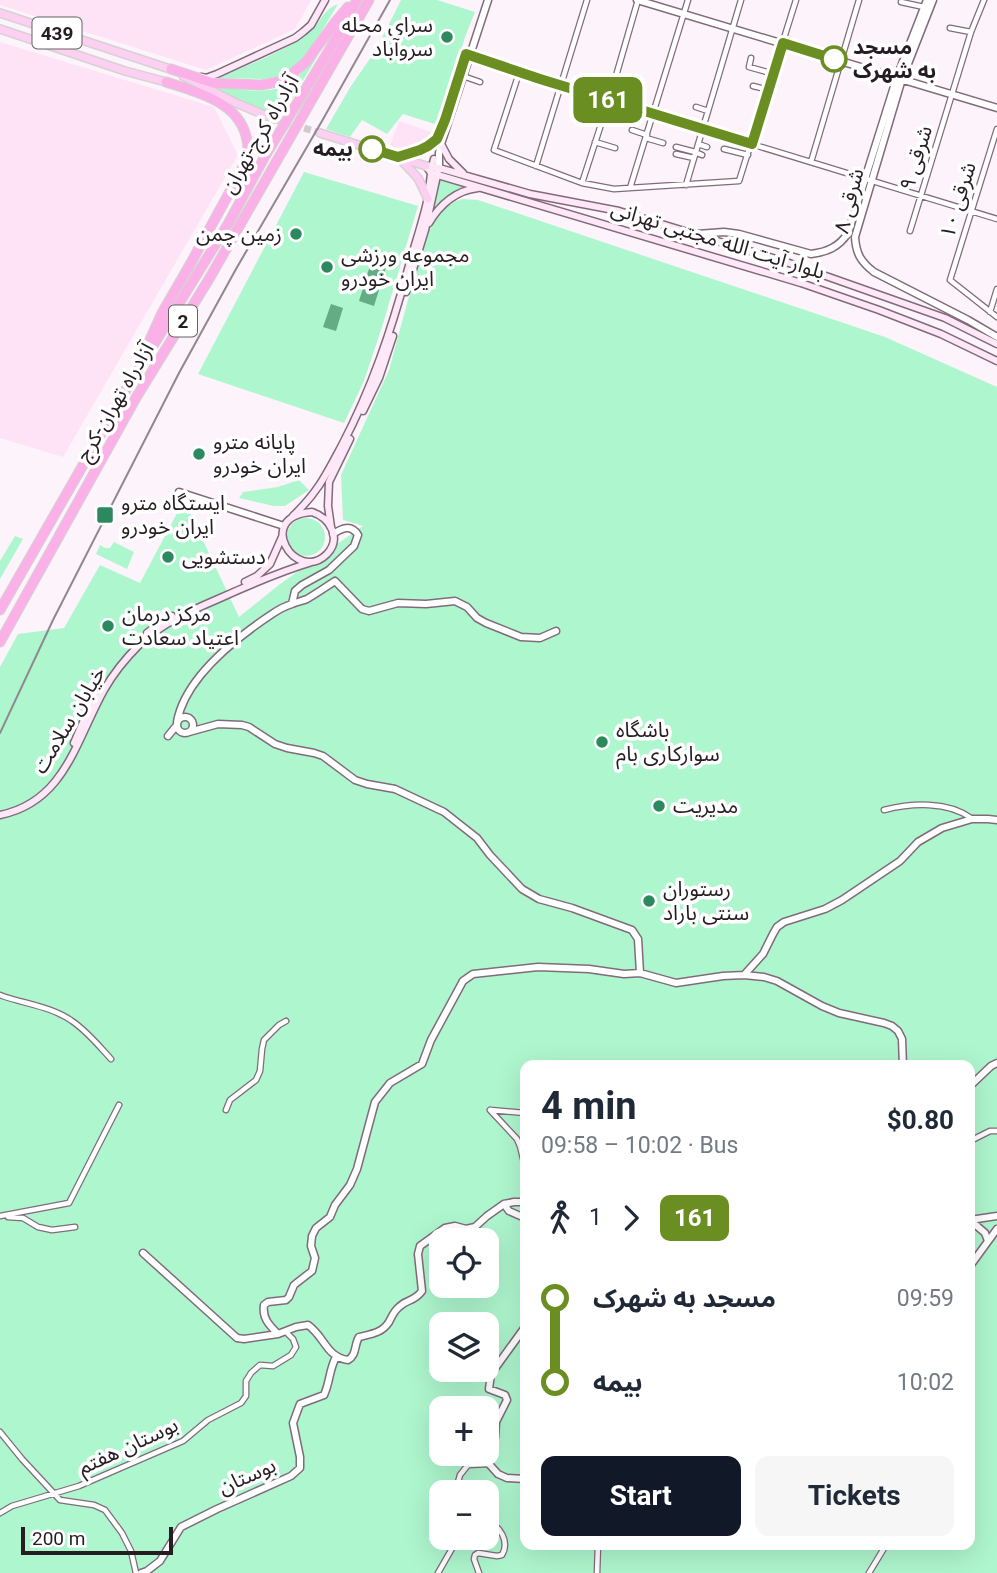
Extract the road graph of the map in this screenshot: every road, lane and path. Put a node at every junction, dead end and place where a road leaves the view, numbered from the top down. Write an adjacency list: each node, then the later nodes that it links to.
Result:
1 (325, 0): 30 (main road)
2 (355, 0): 30 (highway); 87 (highway, آزادراه کرج-تهران / 2)
3 (369, 0): 96 (highway, آزادراه تهران-کرج / 2)
4 (486, 0): 23 (street)
5 (587, 0): 35 (street)
6 (638, 0): 16 (street); 39 (street)
7 (688, 0): 16 (street)
8 (741, 0): 17 (street)
9 (796, 0): 21 (street)
10 (859, 0): 25 (street)
11 (933, 0): 32 (street)
12 (984, 0): 20 (street, ۹ شرقی)
13 (901, 2): 14 (street)
14 (925, 4): 32 (street)
15 (0, 14): 22 (main road, 439)
16 (684, 14): 17 (street); 43 (street)
17 (732, 28): 21 (street); 42 (street)
18 (950, 28): 20 (street)
19 (1, 29): 26 (main road, 439)
20 (971, 32): 38 (street, ۹ شرقی)
21 (783, 43): 25 (street); 29 (street)
22 (115, 51): 26 (main road); 27 (main road, 439)
23 (468, 55): 28 (street); 31 (street)
24 (751, 58): 29 (street)
25 (841, 61): 32 (street); 65 (street)
26 (110, 66): 33 (main road, 439)
27 (171, 69): 30 (highway); 44 (main road, 439)
28 (519, 72): 35 (street); 66 (street)
29 (774, 74): 37 (street)
30 (193, 76)
31 (461, 76): 34 (street); 45 (street); 53 (street)
32 (899, 78): 38 (street); 69 (street, ۸ شرقی)
33 (166, 82): 87 (highway)
34 (480, 82)
35 (561, 85): 39 (street); 66 (street)
36 (753, 86): 37 (street)
37 (769, 90): 55 (street)
38 (952, 94): 41 (street); 74 (street, ۹ شرقی)
39 (609, 100): 43 (street); 51 (street)
40 (696, 107): 42 (street)
41 (997, 108)
42 (708, 111): 46 (street)
43 (654, 114): 46 (street); 50 (street)
44 (274, 119)
45 (445, 120): 64 (main road); 67 (street)
46 (702, 129): 54 (street); 55 (street)
47 (997, 129): 76 (street, ۱۰ شرقی)
48 (632, 131): 50 (street)
49 (320, 133): 64 (main road)
50 (647, 137): 52 (street); 73 (street)
51 (595, 142): 57 (street); 70 (street)
52 (663, 143)
53 (441, 144): 67 (street); 68 (main road)
54 (698, 144): 56 (street); 61 (street)
55 (752, 144): 63 (street); 65 (street)
56 (707, 147)
57 (615, 148)
58 (676, 148): 61 (street)
59 (724, 149): 63 (street)
60 (676, 154): 61 (street)
61 (695, 155): 62 (street); 71 (street)
62 (702, 155)
63 (748, 155): 71 (street)
64 (398, 157): 67 (main road); 75 (main road)
65 (811, 162): 69 (street)
66 (536, 166): 70 (street)
67 (433, 168): 68 (main road, بلوار آیت الله مجتبی تهرانی); 72 (main road, بلوار آیت الله مجتبی تهرانی); 75 (main road); 78 (main road)
68 (467, 176): 80 (main road, بلوار آیت الله مجتبی تهرانی)
69 (869, 179): 74 (street); 80 (street, ۸ شرقی); 84 (street, ۸ شرقی)
70 (582, 183): 73 (street)
71 (685, 185): 73 (street)
72 (485, 188): 78 (main road); 86 (main road, بلوار آیت الله مجتبی تهرانی)
73 (630, 188)
74 (922, 196): 76 (street); 79 (street, ۹ شرقی)
75 (428, 199): 89 (main road)
76 (971, 211): 77 (street); 82 (street, ۱۰ شرقی)
77 (997, 219)
78 (425, 230): 91 (main road)
79 (910, 231)
80 (696, 234): 85 (main road, بلوار آیت الله مجتبی تهرانی)
81 (997, 289): 82 (street)
82 (990, 312): 83 (street)
83 (997, 317)
84 (997, 337)
85 (997, 344)
86 (997, 361)
87 (130, 383): 95 (highway, آزادراه کرج-تهران / 2)
88 (179, 492): 90 (street)
89 (293, 516): 90 (main road); 91 (main road)
90 (284, 526): 92 (main road)
91 (332, 531): 93 (main road); 94 (street)
92 (282, 537): 93 (main road); 102 (main road, خیابان سلامت)
93 (312, 562): 102 (main road, خیابان سلامت)
94 (292, 604): 97 (street); 100 (street)
95 (0, 610)
96 (7, 630): 98 (highway, آزادراه تهران-کرج / 2); 99 (main road)
97 (556, 631)
98 (0, 642)
99 (0, 649)
100 (184, 700): 101 (street); 103 (street)
101 (191, 720): 103 (street); 104 (street); 105 (street)
102 (86, 721): 107 (main road, خیابان سلامت)
103 (177, 723): 105 (street); 105 (street)
104 (206, 727): 105 (street); 110 (street)
105 (185, 732)
106 (884, 810): 108 (street)
107 (0, 814)
108 (972, 819): 109 (street); 111 (street)
109 (997, 820)
110 (640, 973): 111 (street); 136 (street)
111 (744, 975): 115 (street)
112 (0, 995): 114 (street)
113 (286, 1021): 119 (street)
114 (111, 1059)
115 (903, 1060)
116 (997, 1063): 117 (street)
117 (975, 1081)
118 (119, 1105): 126 (street)
119 (226, 1110)
120 (520, 1113): 123 (street)
121 (997, 1131): 122 (street)
122 (975, 1139)
123 (520, 1146)
124 (520, 1202): 125 (street)
125 (504, 1204): 127 (street); 138 (street)
126 (2, 1216): 131 (street)
127 (520, 1216)
128 (997, 1216): 129 (street)
129 (975, 1219)
130 (975, 1224): 133 (street)
131 (75, 1227)
132 (997, 1229): 133 (street)
133 (988, 1241): 135 (street)
134 (143, 1253): 136 (street)
135 (975, 1259)
136 (282, 1333): 138 (street); 143 (street, بوستان هفتم)
137 (520, 1334): 139 (street)
138 (336, 1357): 149 (street, بوستان)
139 (499, 1416)
140 (0, 1432): 143 (street)
141 (491, 1466): 142 (street)
142 (520, 1479)
143 (55, 1494): 144 (street, بوستان هفتم); 149 (street)
144 (0, 1513)
145 (499, 1530): 151 (street)
146 (451, 1550): 150 (street)
147 (598, 1550): 152 (street)
148 (883, 1550): 153 (street)
149 (139, 1573)
150 (438, 1573)
151 (479, 1573)
152 (597, 1573)
153 (869, 1573)

